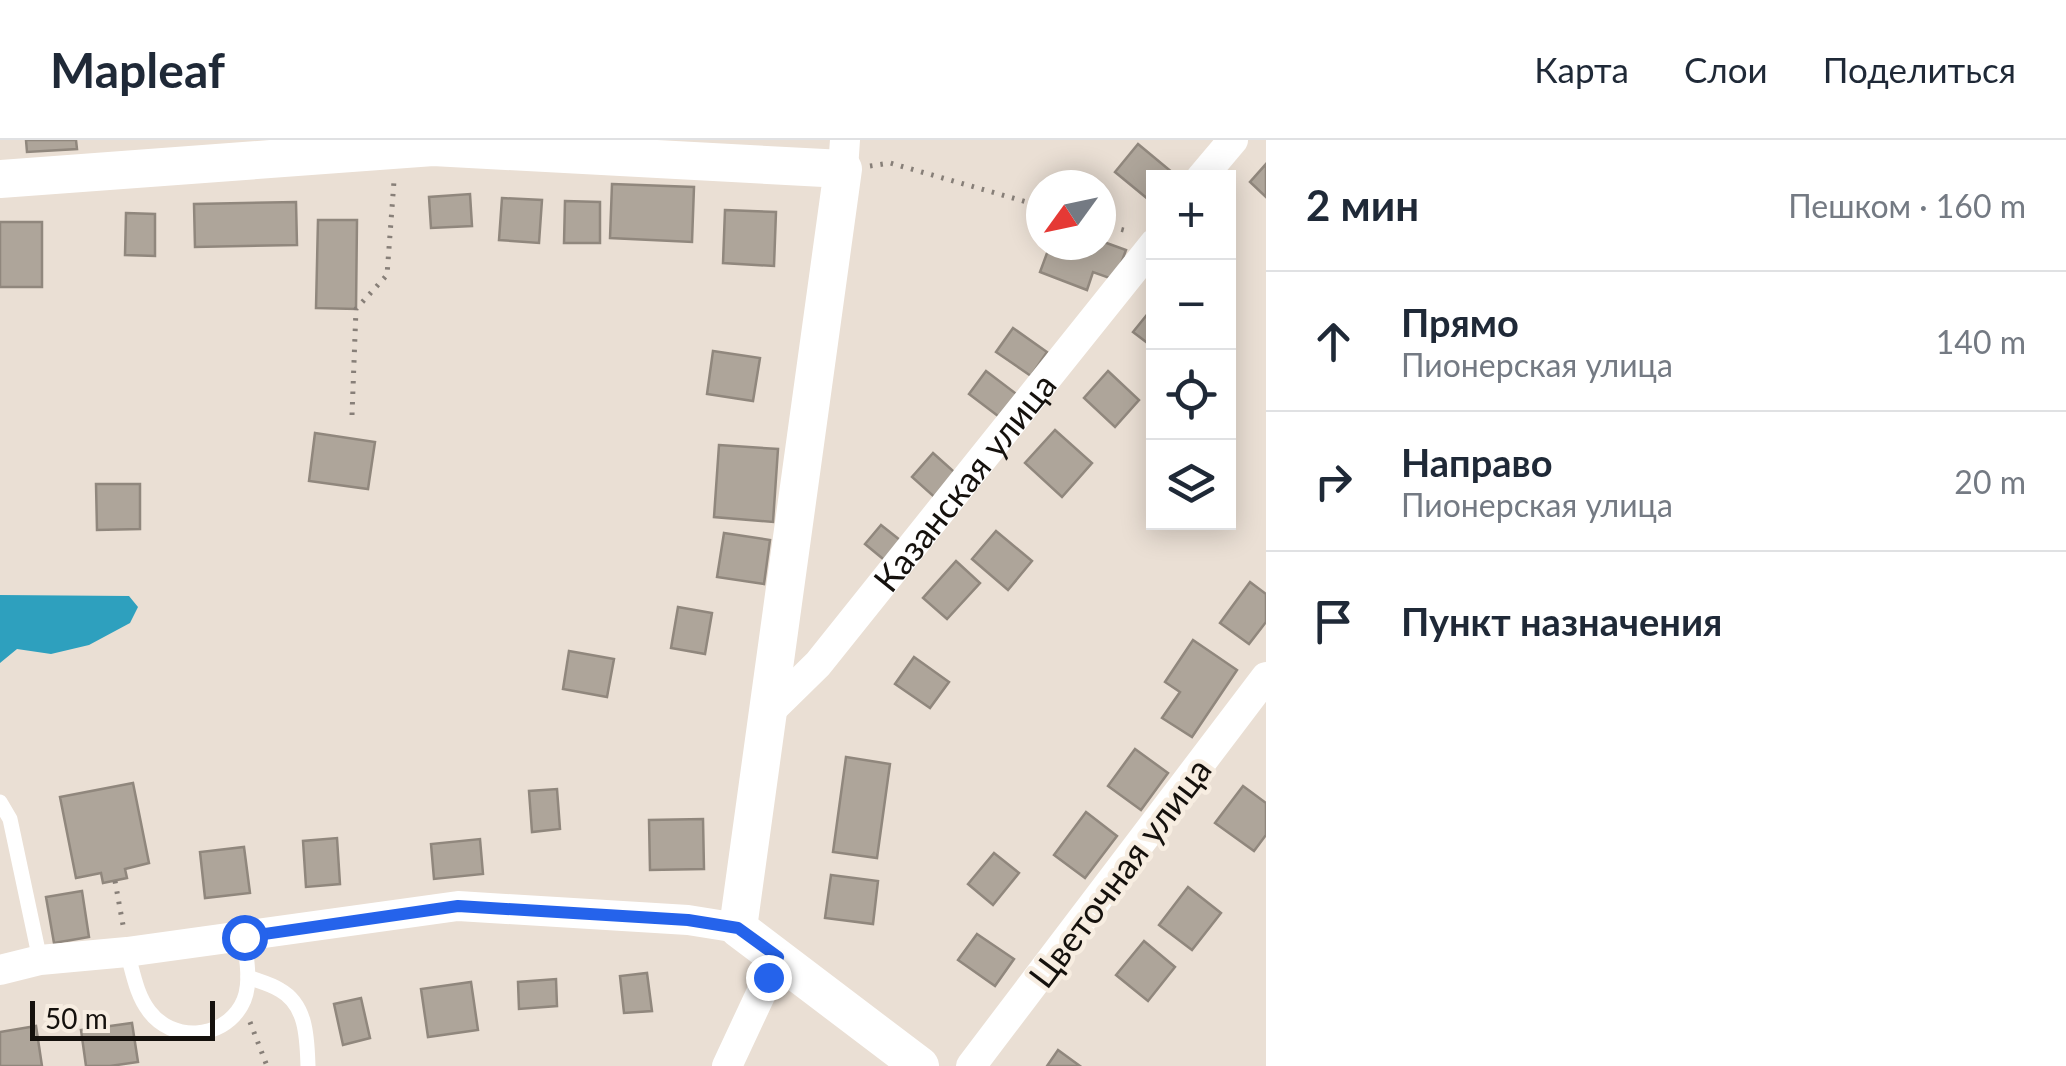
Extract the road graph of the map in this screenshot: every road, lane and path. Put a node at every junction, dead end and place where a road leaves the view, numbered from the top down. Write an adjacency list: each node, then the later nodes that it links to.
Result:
1 (1233, 140): 4 (street)
2 (396, 150): 3 (street); 5 (street); 8 (path)
3 (844, 155): 6 (path); 10 (street)
4 (1208, 170)
5 (0, 179)
6 (1026, 202)
7 (1146, 254): 10 (street, Казанская улица)
8 (352, 415)
9 (1266, 677): 25 (street, Цветочная улица)
10 (767, 714): 13 (street)
11 (0, 802): 17 (lane)
12 (115, 881): 15 (path)
13 (738, 928): 14 (street); 16 (street)
14 (244, 937): 15 (street); 19 (lane)
15 (128, 952): 17 (street); 20 (lane)
16 (778, 957): 23 (street); 24 (street)
17 (40, 960): 18 (street)
18 (0, 970)
19 (248, 978): 20 (lane); 22 (lane)
20 (242, 1004): 21 (path)
21 (267, 1066)
22 (308, 1066)
23 (726, 1066)
24 (920, 1066)
25 (971, 1066)

